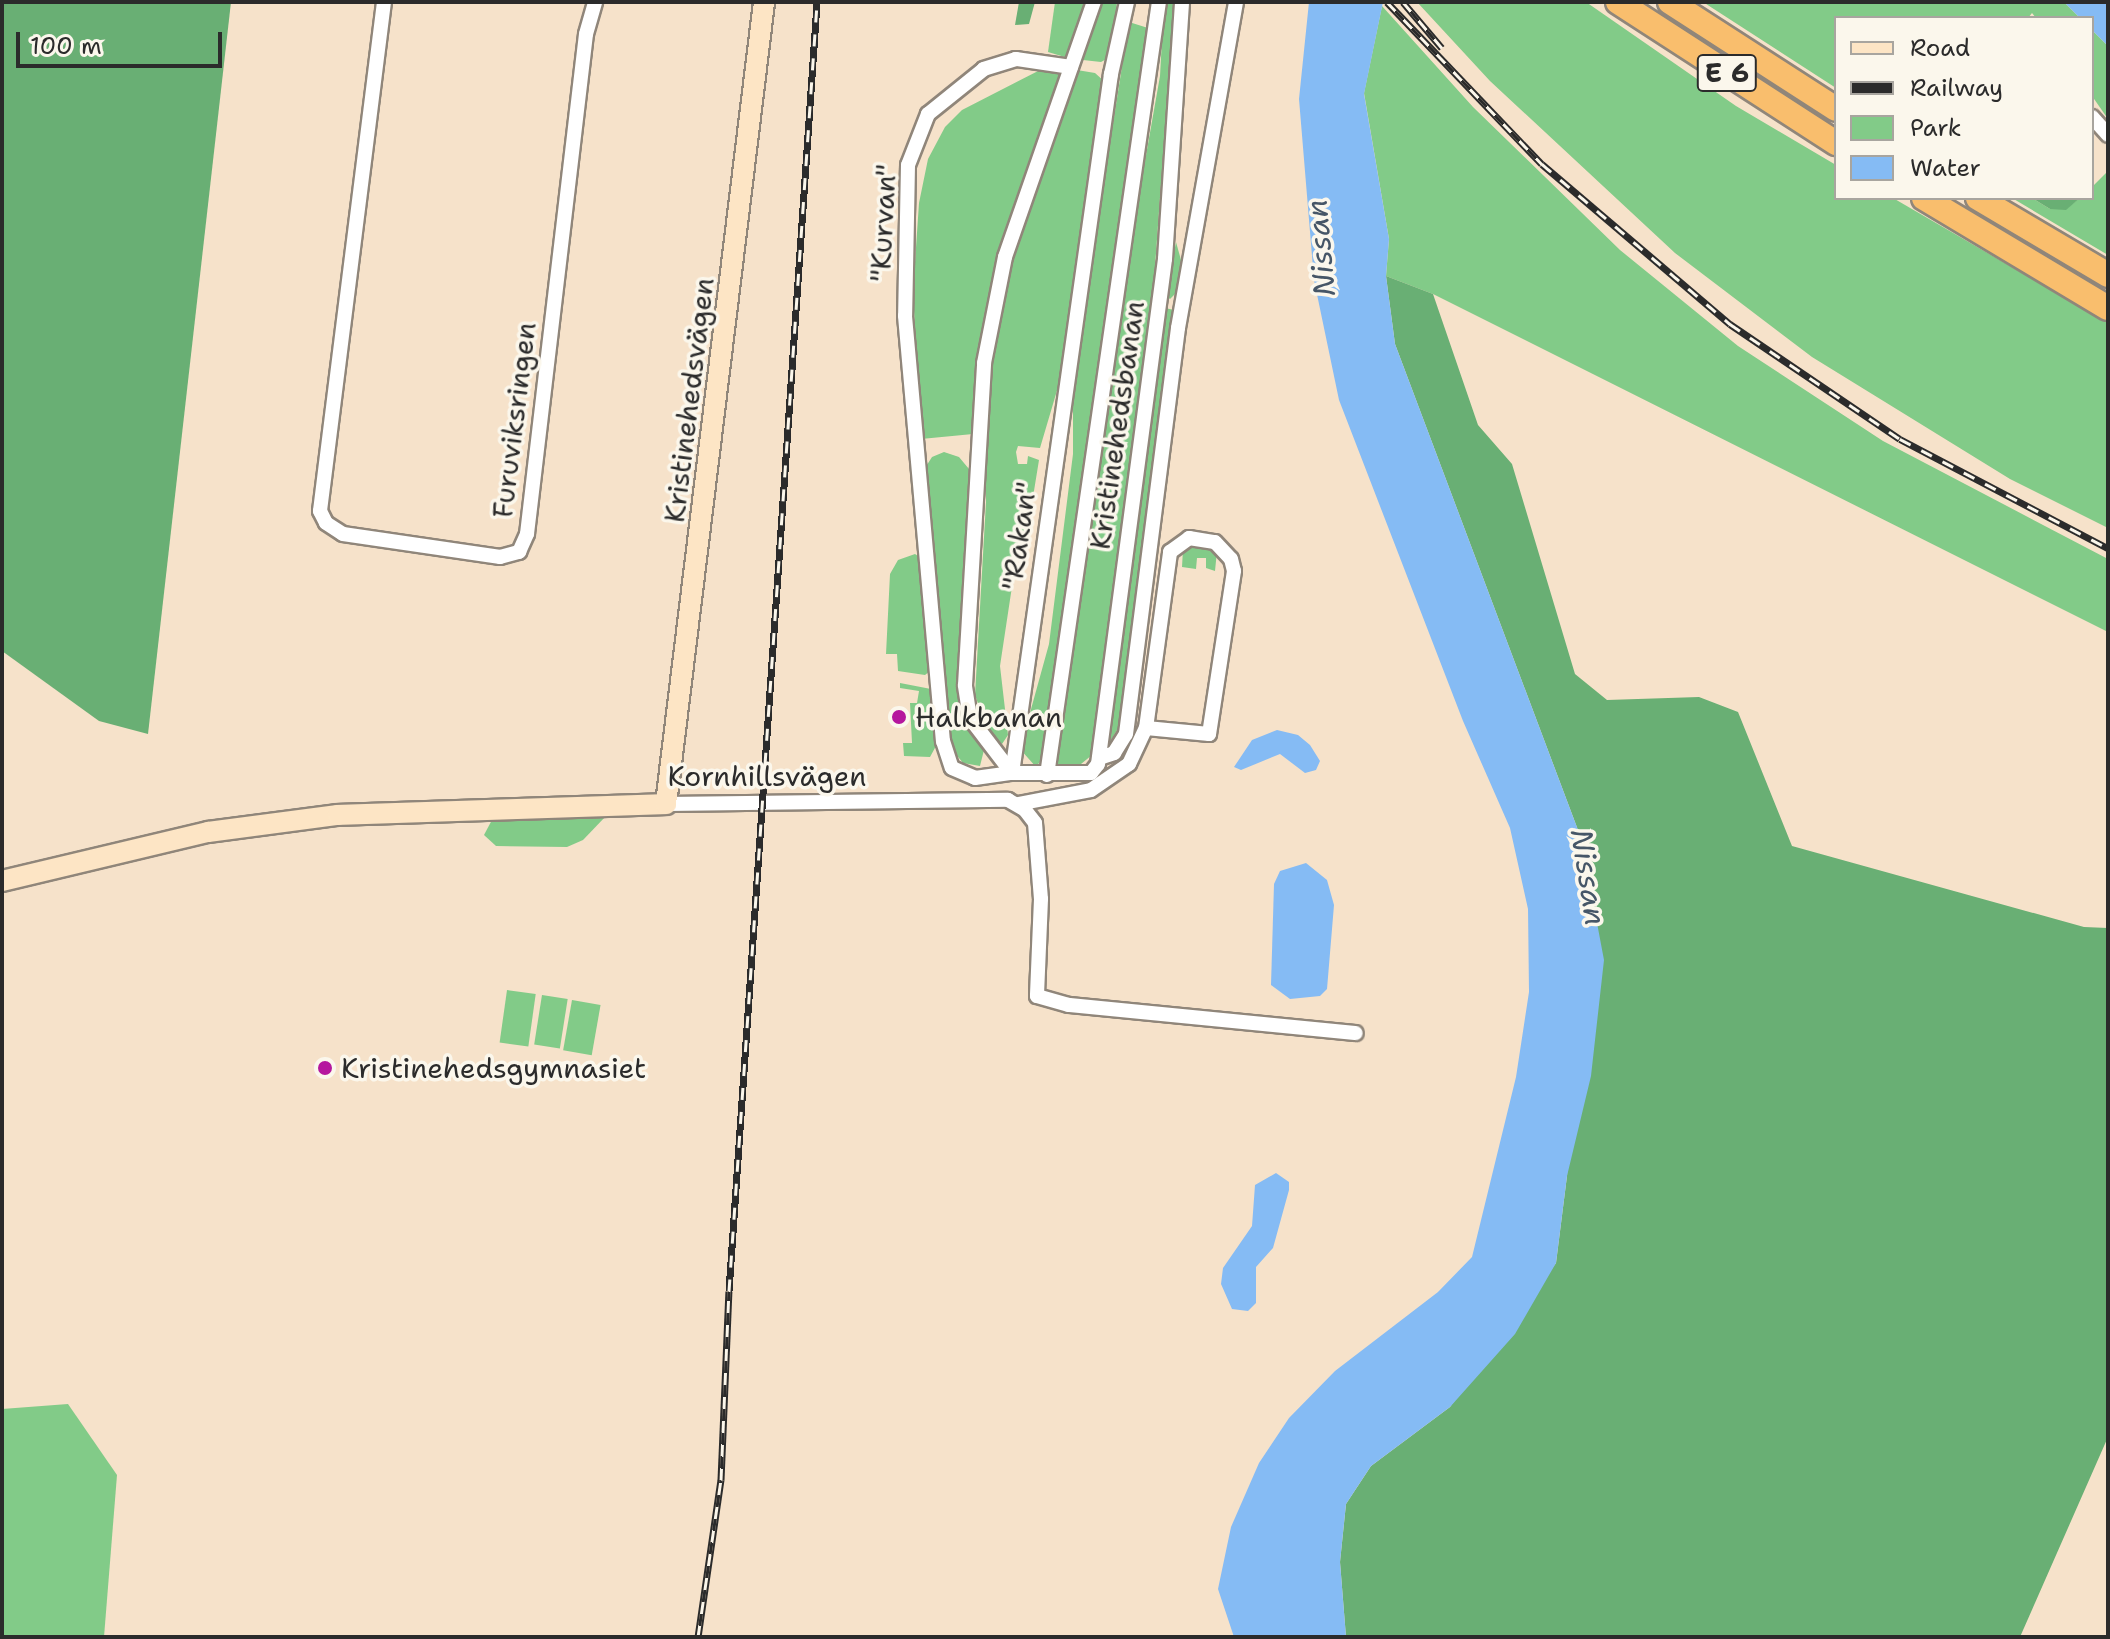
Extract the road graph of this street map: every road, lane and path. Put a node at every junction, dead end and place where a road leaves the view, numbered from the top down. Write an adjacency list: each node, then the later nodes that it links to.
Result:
1 (384, 2): 2 (street, Furuviksringen)
2 (595, 2)
3 (764, 2): 26 (street, Kristinehedsvägen)
4 (1094, 2): 11 (street)
5 (1127, 2): 20 (street, Kristinehedsbanan)
6 (1159, 2): 24 (street)
7 (1182, 2): 22 (street, Kristinehedsbanan)
8 (1236, 2): 22 (street)
9 (1618, 2): 15 (highway, E 6)
10 (1670, 2): 12 (highway, E 6)
11 (1071, 67): 23 (street); 23 (street, "Kurvan")
12 (1834, 108)
13 (2094, 119): 14 (street)
14 (2108, 135)
15 (1834, 142)
16 (1927, 200): 19 (highway)
17 (1981, 200): 18 (highway)
18 (2108, 275)
19 (2108, 308)
20 (1068, 379): 23 (street, "Rakan")
21 (1146, 728): 21 (street); 25 (street)
22 (1097, 763): 24 (street); 25 (street)
23 (1012, 773): 24 (street)
24 (1047, 775)
25 (1098, 786): 27 (street, Kornhillsvägen)
26 (666, 804): 27 (street, Kornhillsvägen); 28 (street, Kornhillsvägen)
27 (1018, 804): 29 (street)
28 (2, 881)
29 (1356, 1033)

